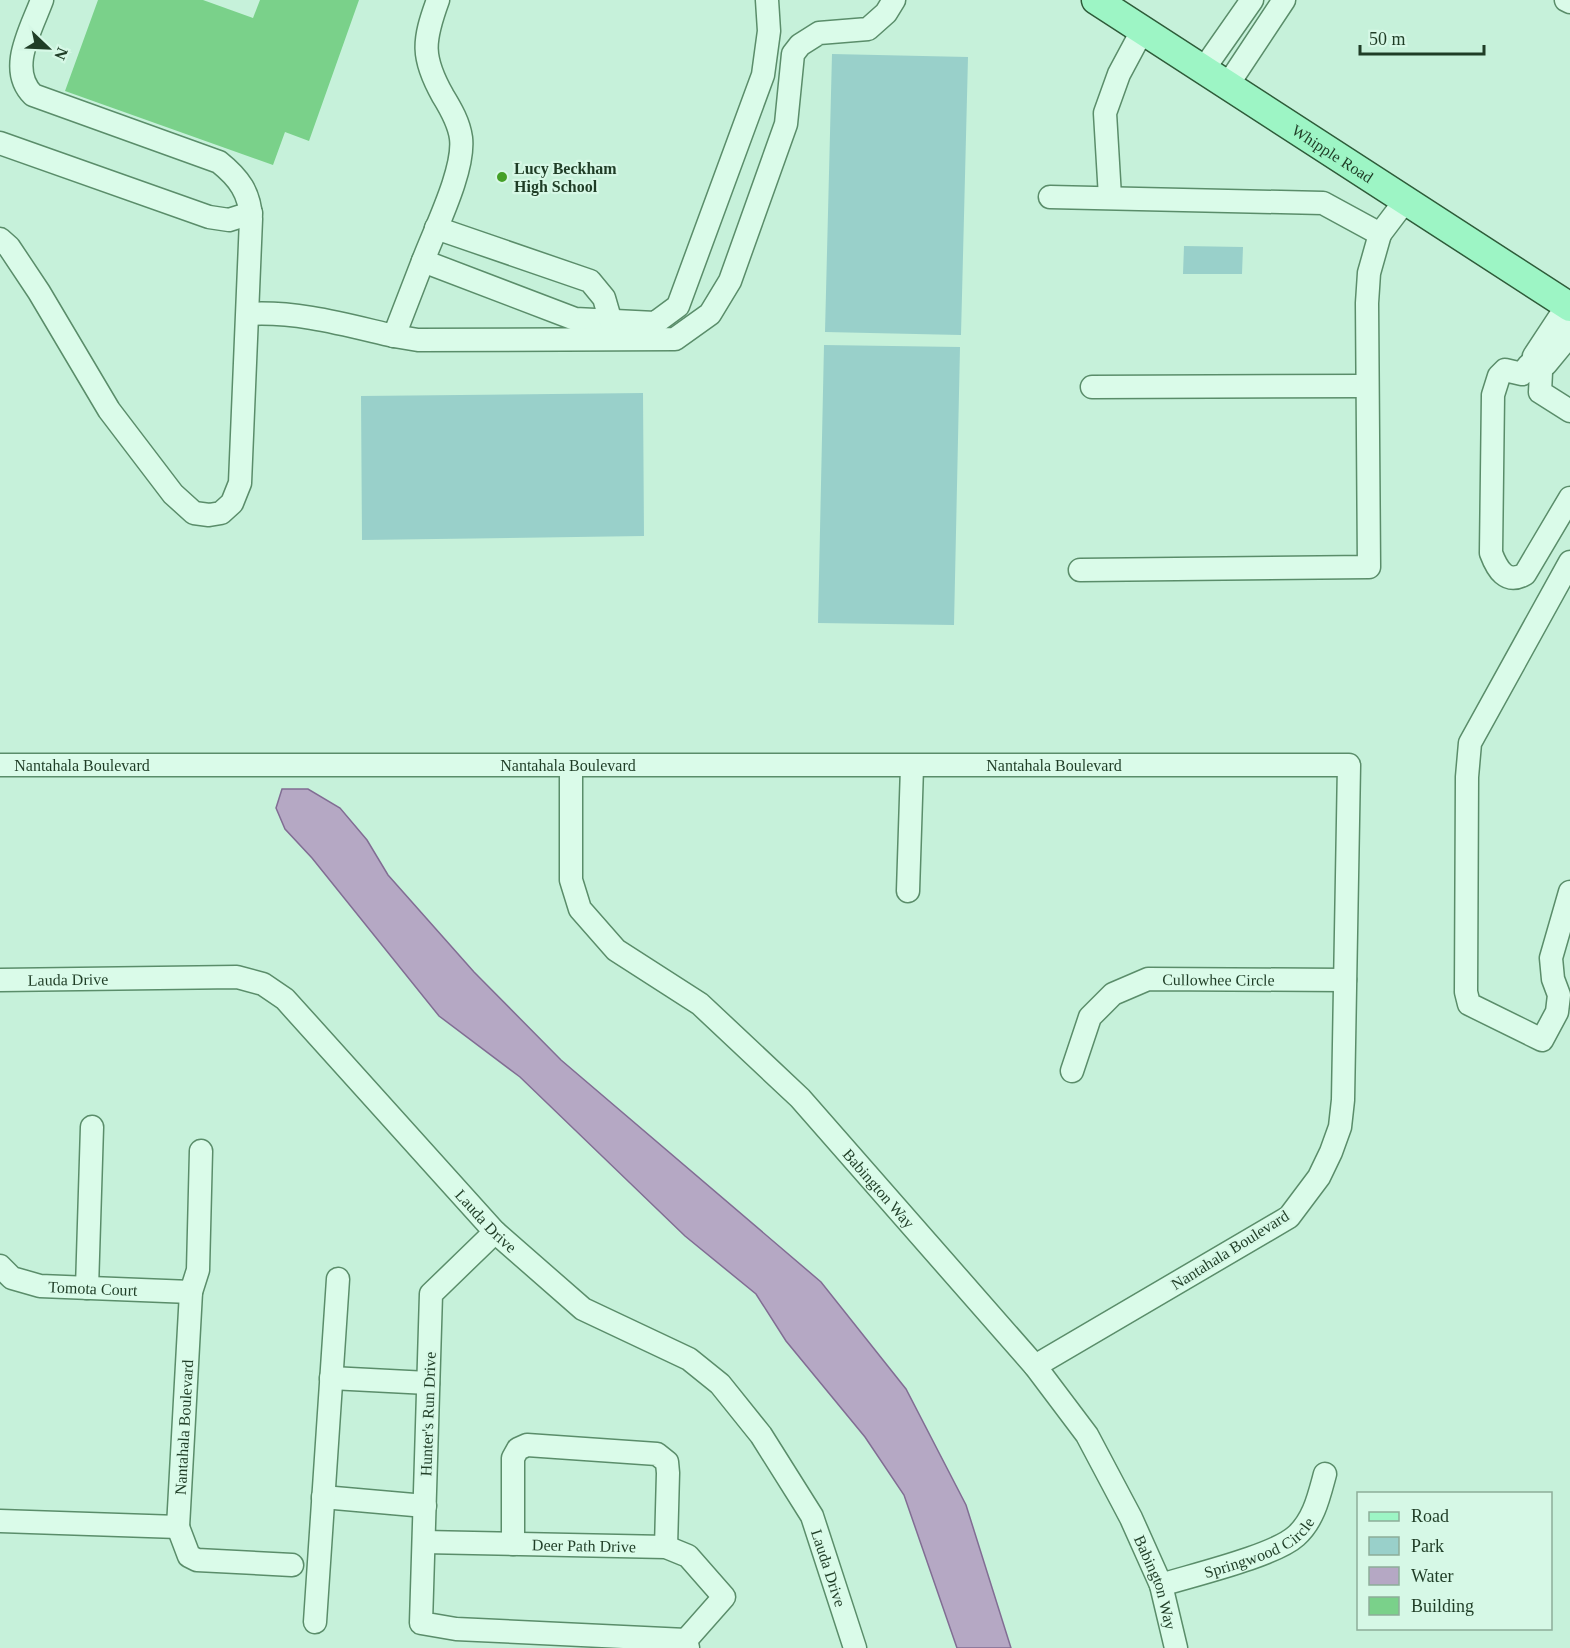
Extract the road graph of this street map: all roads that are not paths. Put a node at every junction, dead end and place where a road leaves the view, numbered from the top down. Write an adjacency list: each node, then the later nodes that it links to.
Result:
1 (42, 0): 15 (street)
2 (438, 0): 16 (street)
3 (894, 0): 25 (street)
4 (1096, 0): 8 (main road, Whipple Road)
5 (1252, 0): 9 (street)
6 (1284, 0): 10 (street)
7 (763, 1): 23 (street)
8 (1142, 31): 9 (main road, Whipple Road); 12 (street)
9 (1203, 70): 10 (main road, Whipple Road)
10 (1227, 86): 14 (main road, Whipple Road)
11 (0, 143): 15 (street)
12 (1110, 196): 13 (street); 17 (street)
13 (1050, 197)
14 (1405, 201): 17 (street); 20 (main road, Whipple Road)
15 (251, 213): 21 (street)
16 (436, 228): 19 (street); 23 (street)
17 (1380, 234): 27 (street)
18 (0, 239): 21 (street)
19 (423, 261): 23 (street); 25 (street)
20 (1570, 307)
21 (248, 314): 25 (street)
22 (1570, 317): 26 (street)
23 (611, 322)
24 (1570, 334): 26 (street)
25 (394, 336)
26 (1537, 363): 29 (street); 30 (street)
27 (1366, 386): 28 (street); 32 (street)
28 (1092, 387)
29 (1570, 411)
30 (1570, 498)
31 (1570, 562): 33 (street)
32 (1080, 570)
33 (1561, 599): 38 (street)
34 (0, 765): 35 (street, Nantahala Boulevard)
35 (571, 767): 36 (street, Nantahala Boulevard); 49 (street, Babington Way)
36 (912, 767): 37 (street); 40 (street, Nantahala Boulevard)
37 (908, 891)
38 (1570, 893)
39 (0, 980): 44 (street, Lauda Drive)
40 (1345, 980): 41 (street, Cullowhee Circle); 49 (street, Nantahala Boulevard)
41 (1072, 1071)
42 (92, 1127): 47 (street)
43 (201, 1151): 48 (street, Nantahala Boulevard)
44 (495, 1232): 51 (street, Hunter's Run Drive); 64 (street, Lauda Drive)
45 (0, 1266): 47 (street, Tomota Court)
46 (338, 1279): 50 (street)
47 (87, 1288): 48 (street, Tomota Court)
48 (191, 1292): 56 (street, Nantahala Boulevard)
49 (1035, 1366): 61 (street, Babington Way)
50 (331, 1378): 51 (street); 53 (street)
51 (428, 1383): 54 (street, Hunter's Run Drive)
52 (1325, 1474): 61 (street, Springwood Circle)
53 (323, 1497): 54 (street); 62 (street)
54 (425, 1506): 57 (street, Hunter's Run Drive)
55 (0, 1521): 56 (street)
56 (178, 1527): 60 (street)
57 (424, 1542): 58 (street, Deer Path Drive); 63 (street, Hunter's Run Drive)
58 (513, 1544): 59 (street, Deer Path Drive); 59 (street)
59 (666, 1547): 63 (street, Deer Path Drive)
60 (292, 1565)
61 (1161, 1585): 65 (street, Babington Way)
62 (315, 1622)
63 (687, 1644)
64 (855, 1648)
65 (1176, 1648)

